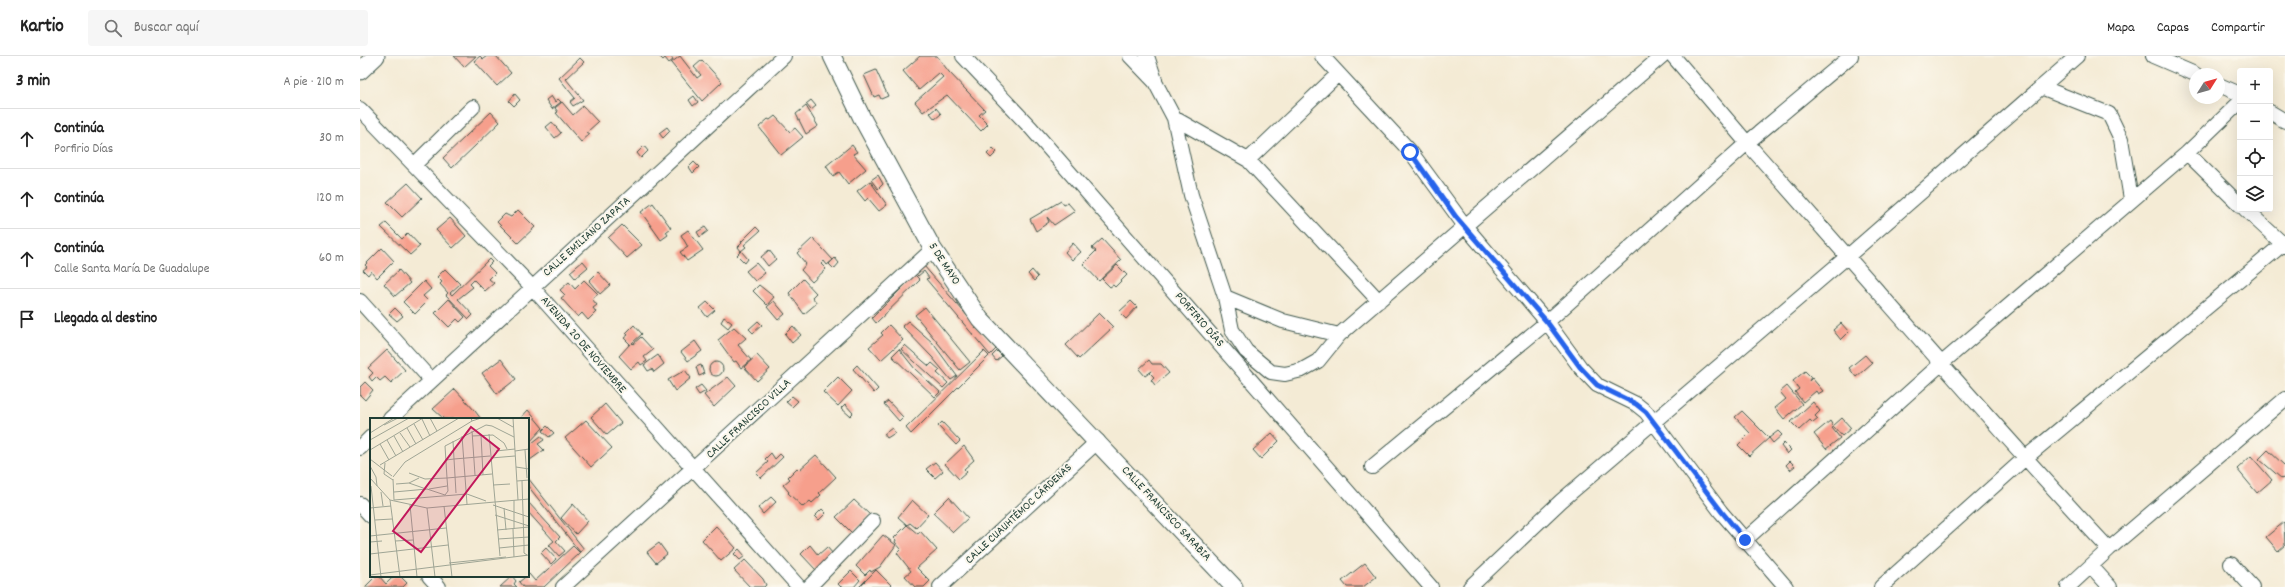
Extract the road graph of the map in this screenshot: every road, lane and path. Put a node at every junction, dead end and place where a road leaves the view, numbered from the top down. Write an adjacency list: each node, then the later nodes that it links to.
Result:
1 (376, 56): 13 (street)
2 (784, 56): 37 (street, CALLE EMILIANO ZAPATA)
3 (832, 56): 35 (street, 5 DE MAYO)
4 (963, 56): 68 (street, PORFIRIO DÍAS)
5 (1130, 56): 16 (street)
6 (1147, 56): 16 (street)
7 (1322, 56): 15 (street)
8 (1662, 56): 33 (street)
9 (1673, 56): 26 (street)
10 (1851, 56): 26 (street)
11 (2077, 56): 17 (street)
12 (2154, 56): 14 (street)
13 (360, 71)
14 (2189, 71)
15 (1338, 74): 28 (street); 33 (street)
16 (1156, 82): 24 (street)
17 (2041, 88): 30 (street); 36 (street)
18 (2225, 88): 19 (street)
19 (2237, 93)
20 (2238, 104): 27 (street)
21 (473, 107): 29 (street)
22 (360, 109): 29 (street, AVENIDA 20 DE NOVIEMBRE)
23 (2273, 114): 25 (street)
24 (1174, 118): 28 (street); 38 (street)
25 (2285, 121)
26 (1747, 143): 36 (street); 41 (street)
27 (2187, 153): 30 (street); 31 (street)
28 (1248, 160): 39 (street)
29 (414, 165): 37 (street, AVENIDA 20 DE NOVIEMBRE)
30 (2132, 199): 43 (street)
31 (2237, 201)
32 (2248, 212): 34 (street)
33 (1461, 221): 39 (street); 41 (street)
34 (2284, 245): 51 (street)
35 (933, 250): 49 (street, 5 DE MAYO); 53 (street, CALLE FRANCISCO VILLA)
36 (1848, 256): 43 (street); 47 (street)
37 (532, 287): 44 (street, CALLE EMILIANO ZAPATA); 53 (street, AVENIDA 20 DE NOVIEMBRE)
38 (1225, 296): 42 (street); 42 (street)
39 (1379, 301): 42 (street)
40 (360, 302): 44 (street)
41 (1547, 322): 47 (street); 52 (street)
42 (1339, 335)
43 (1942, 363): 51 (street); 57 (street)
44 (431, 380): 46 (street, CALLE EMILIANO ZAPATA)
45 (2285, 399): 58 (street)
46 (391, 418)
47 (1652, 422): 57 (street); 69 (street)
48 (370, 438): 50 (street)
49 (1098, 441): 66 (street, CALLE CUAUHTÉMOC CÁRDENAS); 67 (street, CALLE FRANCISCO SARABIA)
50 (360, 448)
51 (2024, 459): 58 (street); 71 (street)
52 (1372, 467)
53 (693, 470): 63 (street, CALLE FRANCISCO VILLA); 64 (street, AVENIDA 20 DE NOVIEMBRE)
54 (360, 504): 55 (street)
55 (370, 515)
56 (873, 521): 65 (street)
57 (1745, 540): 70 (street)
58 (2108, 549): 60 (street)
59 (2231, 564): 74 (street)
60 (2091, 566): 72 (street); 73 (street)
61 (430, 577): 62 (street)
62 (439, 587)
63 (563, 587)
64 (799, 587)
65 (809, 587)
66 (940, 587)
67 (1234, 587)
68 (1431, 587)
69 (1470, 587)
70 (1786, 587)
71 (1882, 587)
72 (2068, 587)
73 (2110, 587)
74 (2252, 587)

